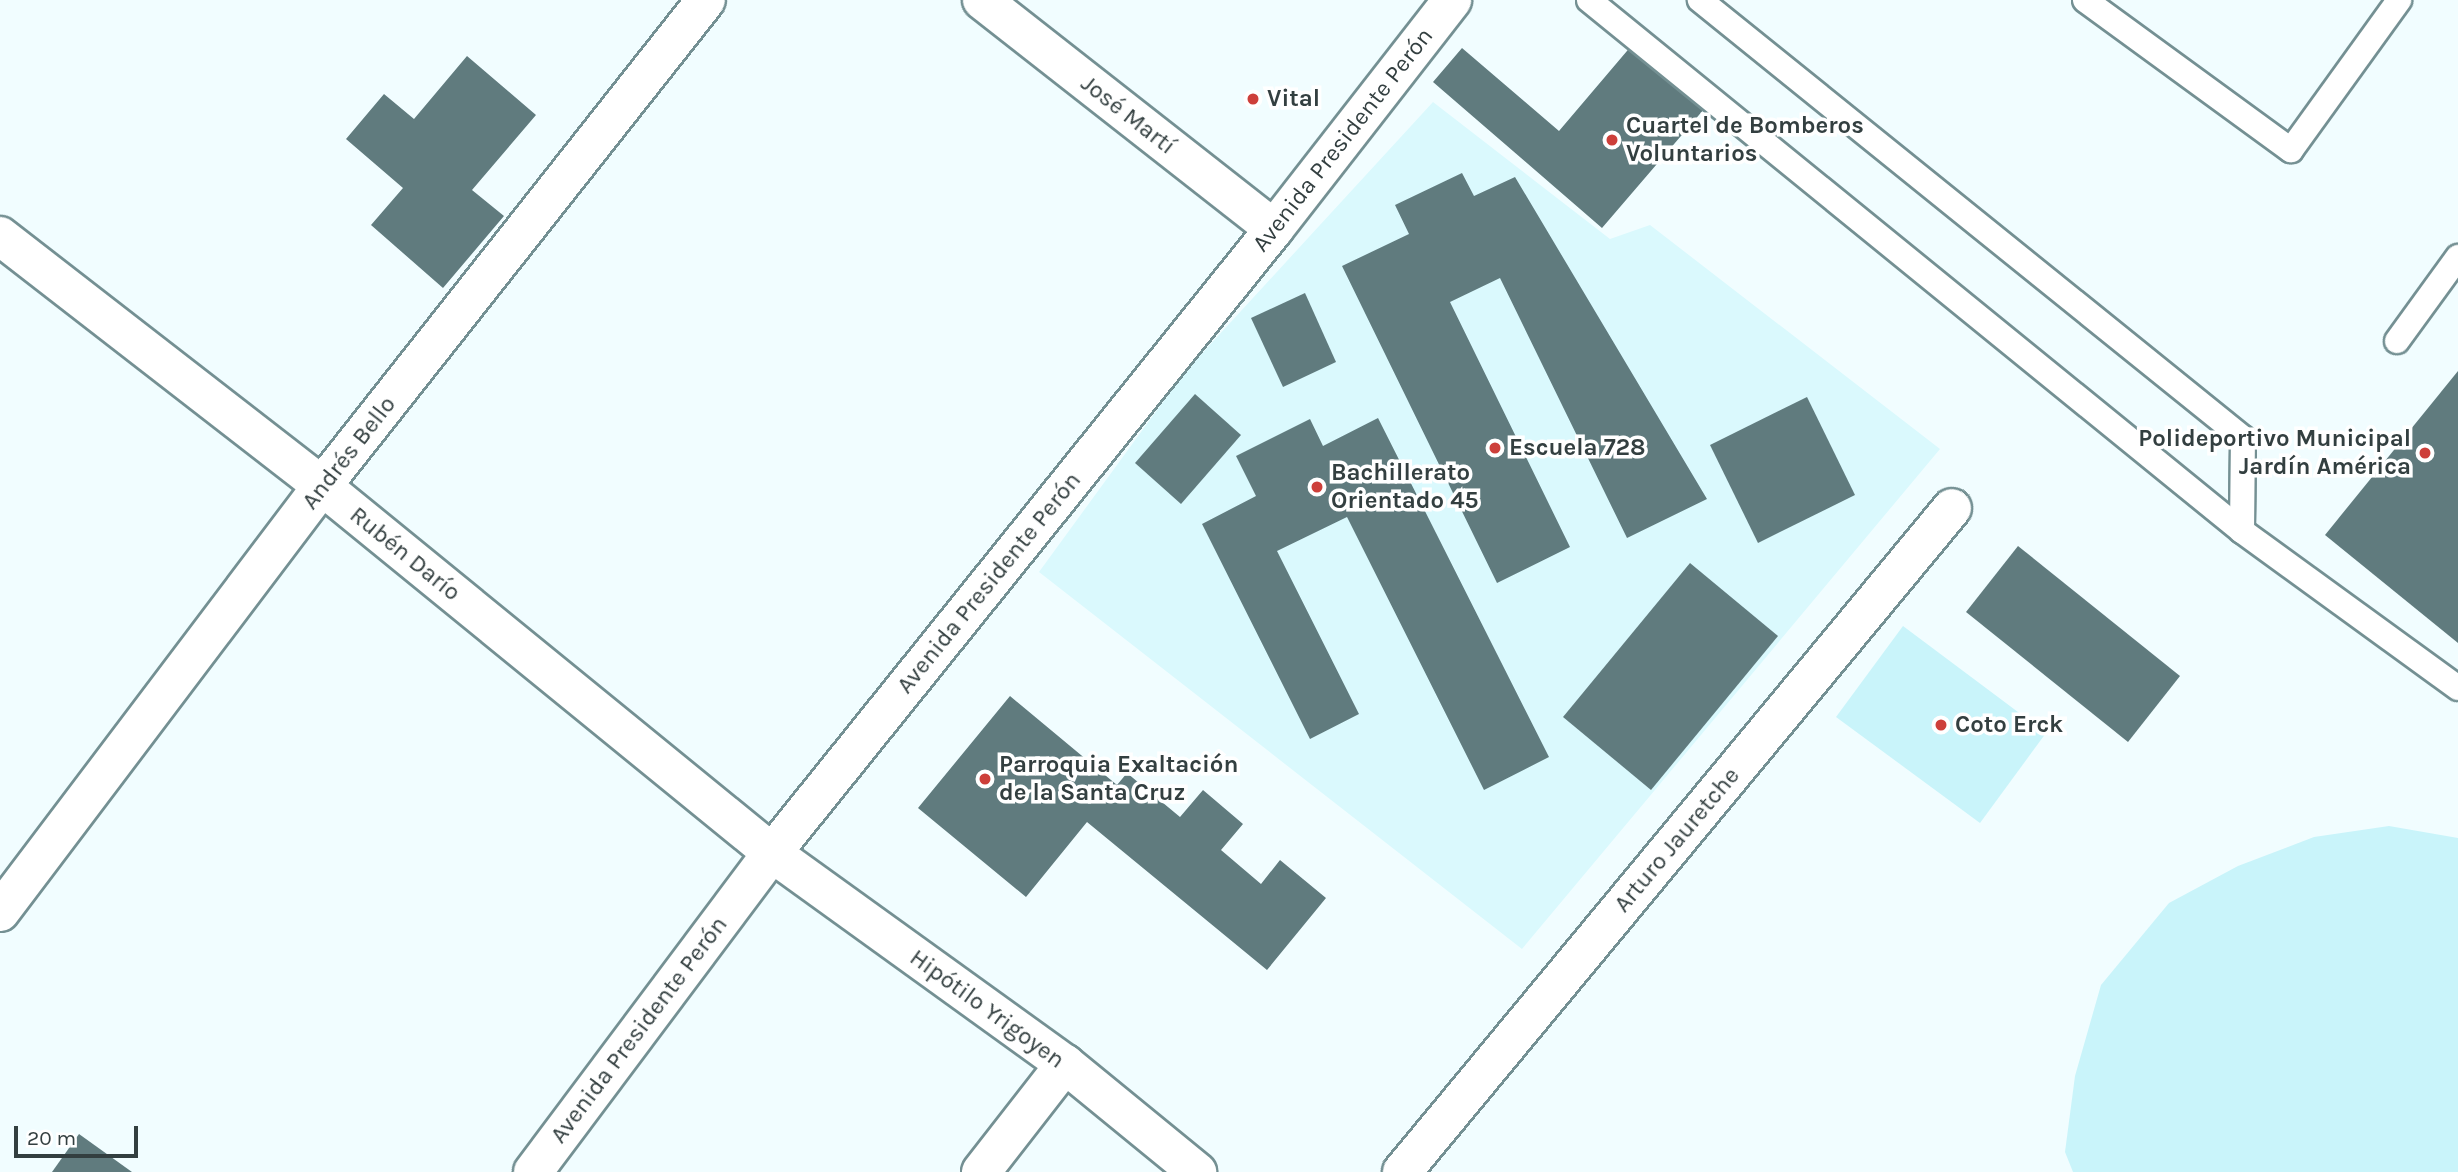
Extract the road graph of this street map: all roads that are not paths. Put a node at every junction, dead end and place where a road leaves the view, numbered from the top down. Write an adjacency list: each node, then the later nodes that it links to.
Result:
1 (706, 0): 12 (street, Andrés Bello)
2 (982, 0): 8 (street, José Martí)
3 (1452, 0): 8 (street, Avenida Presidente Perón)
4 (1589, 0): 14 (lane)
5 (1700, 0): 14 (lane)
6 (2085, 0): 7 (lane)
7 (2399, 0)
8 (1274, 229): 16 (street, Avenida Presidente Perón)
9 (0, 236): 12 (street, Rubén Darío)
10 (2455, 269): 11 (lane)
11 (2397, 341)
12 (322, 486): 16 (street, Rubén Darío); 17 (street, Andrés Bello)
13 (1952, 508): 22 (street, Arturo Jauretche)
14 (2242, 531): 15 (lane)
15 (2458, 688)
16 (772, 853): 18 (street, Hipótilo Yrigoyen); 19 (street, Avenida Presidente Perón)
17 (0, 912)
18 (1065, 1065): 20 (street); 21 (street, Hipótilo Yrigoyen)
19 (533, 1172)
20 (981, 1172)
21 (1197, 1172)
22 (1402, 1172)

